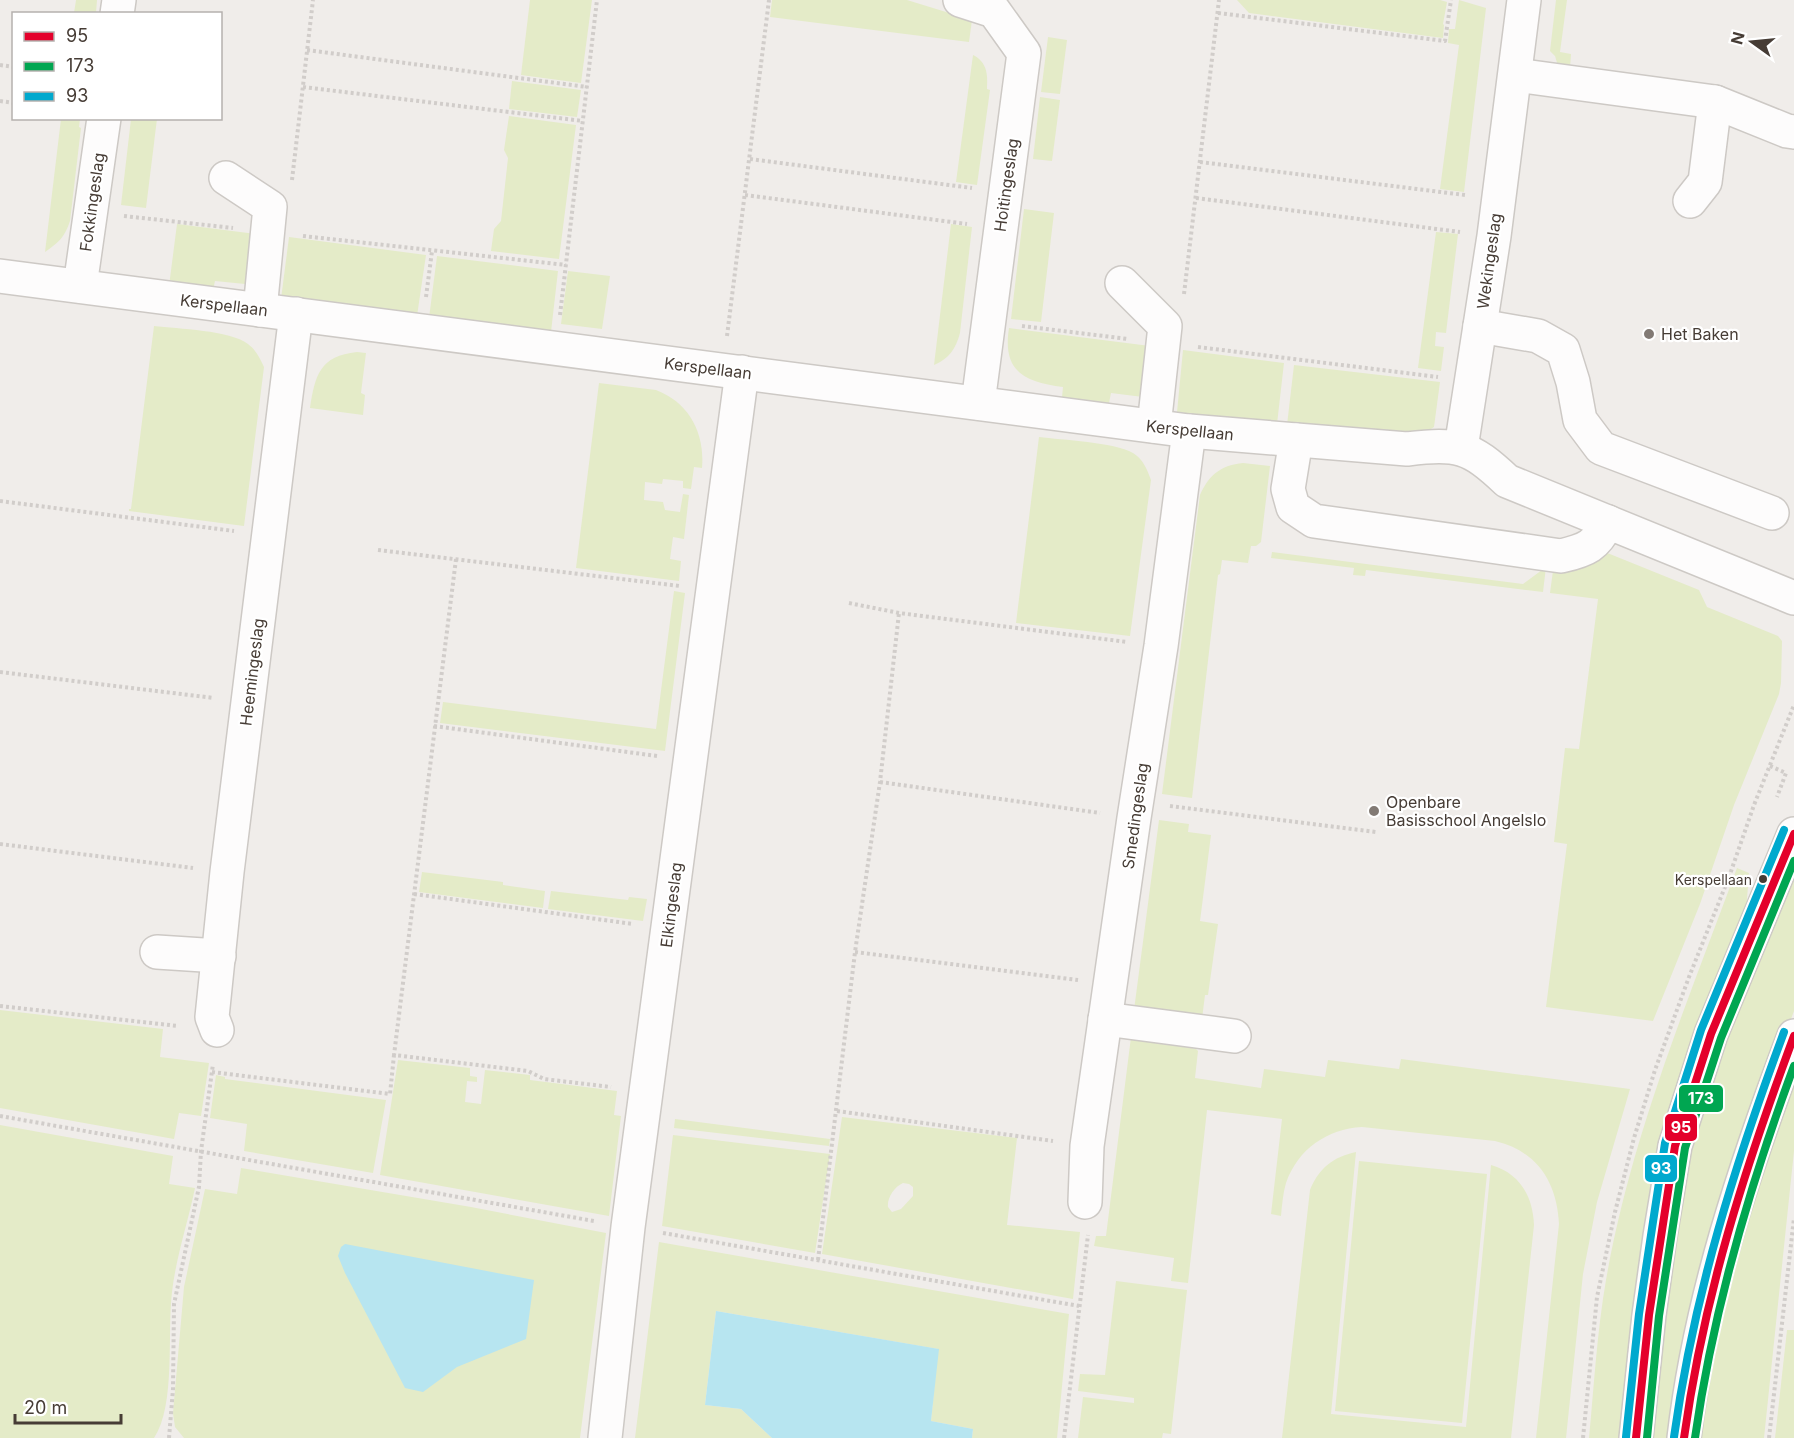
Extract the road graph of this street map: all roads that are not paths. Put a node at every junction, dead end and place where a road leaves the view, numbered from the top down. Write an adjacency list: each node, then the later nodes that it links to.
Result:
1 (960, 0): 16 (street, Hoitingeslag)
2 (1524, 0): 3 (street, Wekingeslag)
3 (1516, 75): 4 (street); 14 (street, Wekingeslag)
4 (1714, 102): 6 (street); 8 (street)
5 (104, 120): 11 (street, Fokkingeslag)
6 (1794, 132)
7 (226, 178): 12 (street)
8 (1690, 201)
9 (0, 276): 11 (street, Kerspellaan)
10 (1122, 283): 17 (street)
11 (80, 286): 12 (street, Kerspellaan)
12 (260, 310): 13 (street, Kerspellaan)
13 (296, 314): 15 (street, Kerspellaan); 26 (street, Heemingeslag)
14 (1480, 326): 20 (street, Wekingeslag); 21 (street)
15 (732, 370): 16 (street, Kerspellaan); 32 (street, Elkingeslag)
16 (978, 403): 17 (street, Kerspellaan)
17 (1154, 426): 18 (street, Kerspellaan)
18 (1189, 431): 19 (street, Kerspellaan); 27 (street, Smedingeslag)
19 (1296, 440): 20 (street, Kerspellaan); 22 (street)
20 (1461, 448): 22 (street, Kerspellaan)
21 (1772, 513)
22 (1608, 522): 23 (street, Kerspellaan)
23 (1794, 598)
24 (1794, 834): 33 (street)
25 (157, 952): 26 (street)
26 (219, 956): 28 (street, Heemingeslag)
27 (1105, 1019): 29 (street); 31 (street, Smedingeslag)
28 (217, 1030)
29 (1234, 1036)
30 (1794, 1036): 34 (street)
31 (1085, 1202)
32 (605, 1438)
33 (1636, 1438)
34 (1684, 1438)

